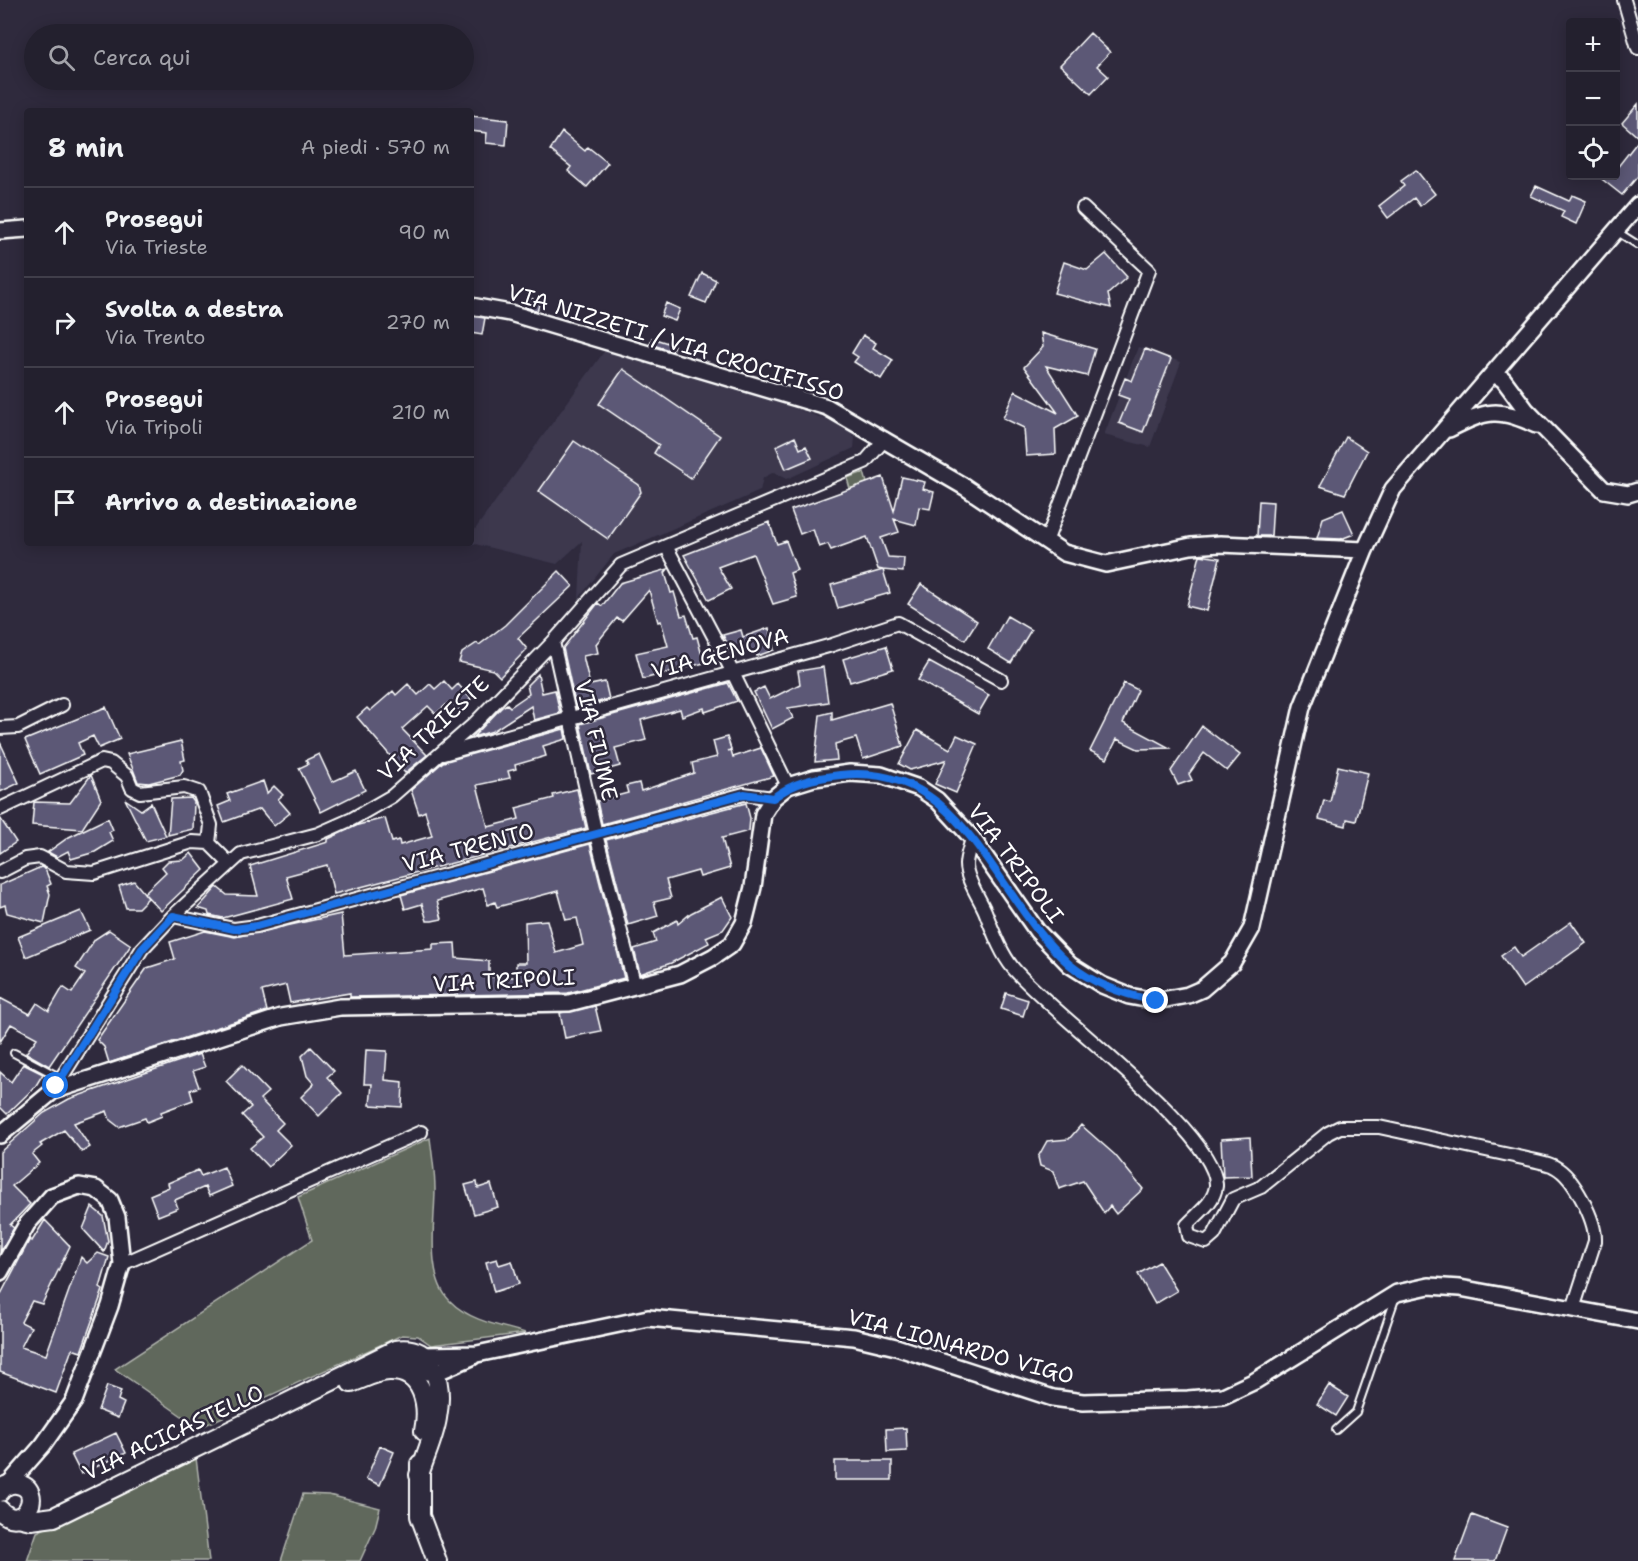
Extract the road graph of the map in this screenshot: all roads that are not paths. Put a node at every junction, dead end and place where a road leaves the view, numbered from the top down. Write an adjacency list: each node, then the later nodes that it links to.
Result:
1 (1624, 0): 2 (street)
2 (1638, 48)
3 (1638, 205): 6 (street)
4 (1083, 208): 16 (street)
5 (24, 229): 7 (street)
6 (1616, 230): 8 (lane); 10 (street)
7 (0, 231)
8 (1638, 245)
9 (474, 307): 14 (street, VIA NIZZETI / VIA CROCIFISSO)
10 (1484, 384): 11 (street); 12 (street); 13 (street)
11 (1498, 411): 12 (street); 13 (street)
12 (1549, 431): 15 (street)
13 (1441, 434): 18 (street, VIA TRIPOLI)
14 (885, 439): 16 (street, VIA NIZZETI / VIA CROCIFISSO); 17 (street, VIA TRIESTE)
15 (1638, 491)
16 (1046, 542): 18 (street, VIA NIZZETI / VIA CROCIFISSO)
17 (666, 546): 19 (street, VIA TRIESTE); 20 (street)
18 (1365, 550): 30 (street, VIA TRIPOLI)
19 (553, 642): 23 (street, VIA FIUME); 25 (street, VIA TRIESTE)
20 (732, 671): 21 (street, VIA GENOVA); 23 (street, VIA GENOVA); 26 (street)
21 (1001, 680)
22 (62, 705): 24 (street)
23 (569, 718): 25 (street, VIA GENOVA); 29 (street, VIA FIUME)
24 (0, 728)
25 (439, 755): 32 (street, VIA TRIESTE)
26 (788, 786): 27 (street, VIA TRIPOLI); 30 (street, VIA TRIPOLI)
27 (773, 798): 29 (street, VIA TRENTO); 35 (street, VIA TRIPOLI)
28 (0, 809): 31 (street)
29 (596, 834): 34 (street, VIA TRENTO); 35 (street, VIA FIUME)
30 (972, 838): 43 (street)
31 (209, 843): 32 (street); 33 (street)
32 (229, 863): 34 (street, VIA TRIESTE)
33 (0, 872)
34 (173, 916): 37 (street, VIA TRIESTE)
35 (635, 987): 37 (street, VIA TRIPOLI)
36 (14, 1053): 37 (lane)
37 (57, 1084): 38 (street, VIA TRIPOLI)
38 (2, 1129)
39 (421, 1132): 40 (street)
40 (122, 1264): 41 (street); 52 (street)
41 (0, 1272)
42 (1397, 1293): 43 (street, VIA LIONARDO VIGO); 45 (street, VIA LIONARDO VIGO); 50 (lane)
43 (1574, 1309): 44 (street, VIA LIONARDO VIGO)
44 (1638, 1321)
45 (477, 1354): 46 (street, VIA LIONARDO VIGO); 47 (street)
46 (424, 1355): 47 (main road); 49 (main road)
47 (434, 1372): 48 (street); 51 (main road)
48 (319, 1395): 49 (main road); 51 (main road)
49 (289, 1404): 54 (main road, VIA ACICASTELLO)
50 (1336, 1430)
51 (419, 1475): 56 (main road)
52 (2, 1490): 53 (main road)
53 (31, 1500): 54 (main road); 55 (main road)
54 (77, 1504): 55 (main road, VIA ACICASTELLO)
55 (5, 1514)
56 (437, 1561)

